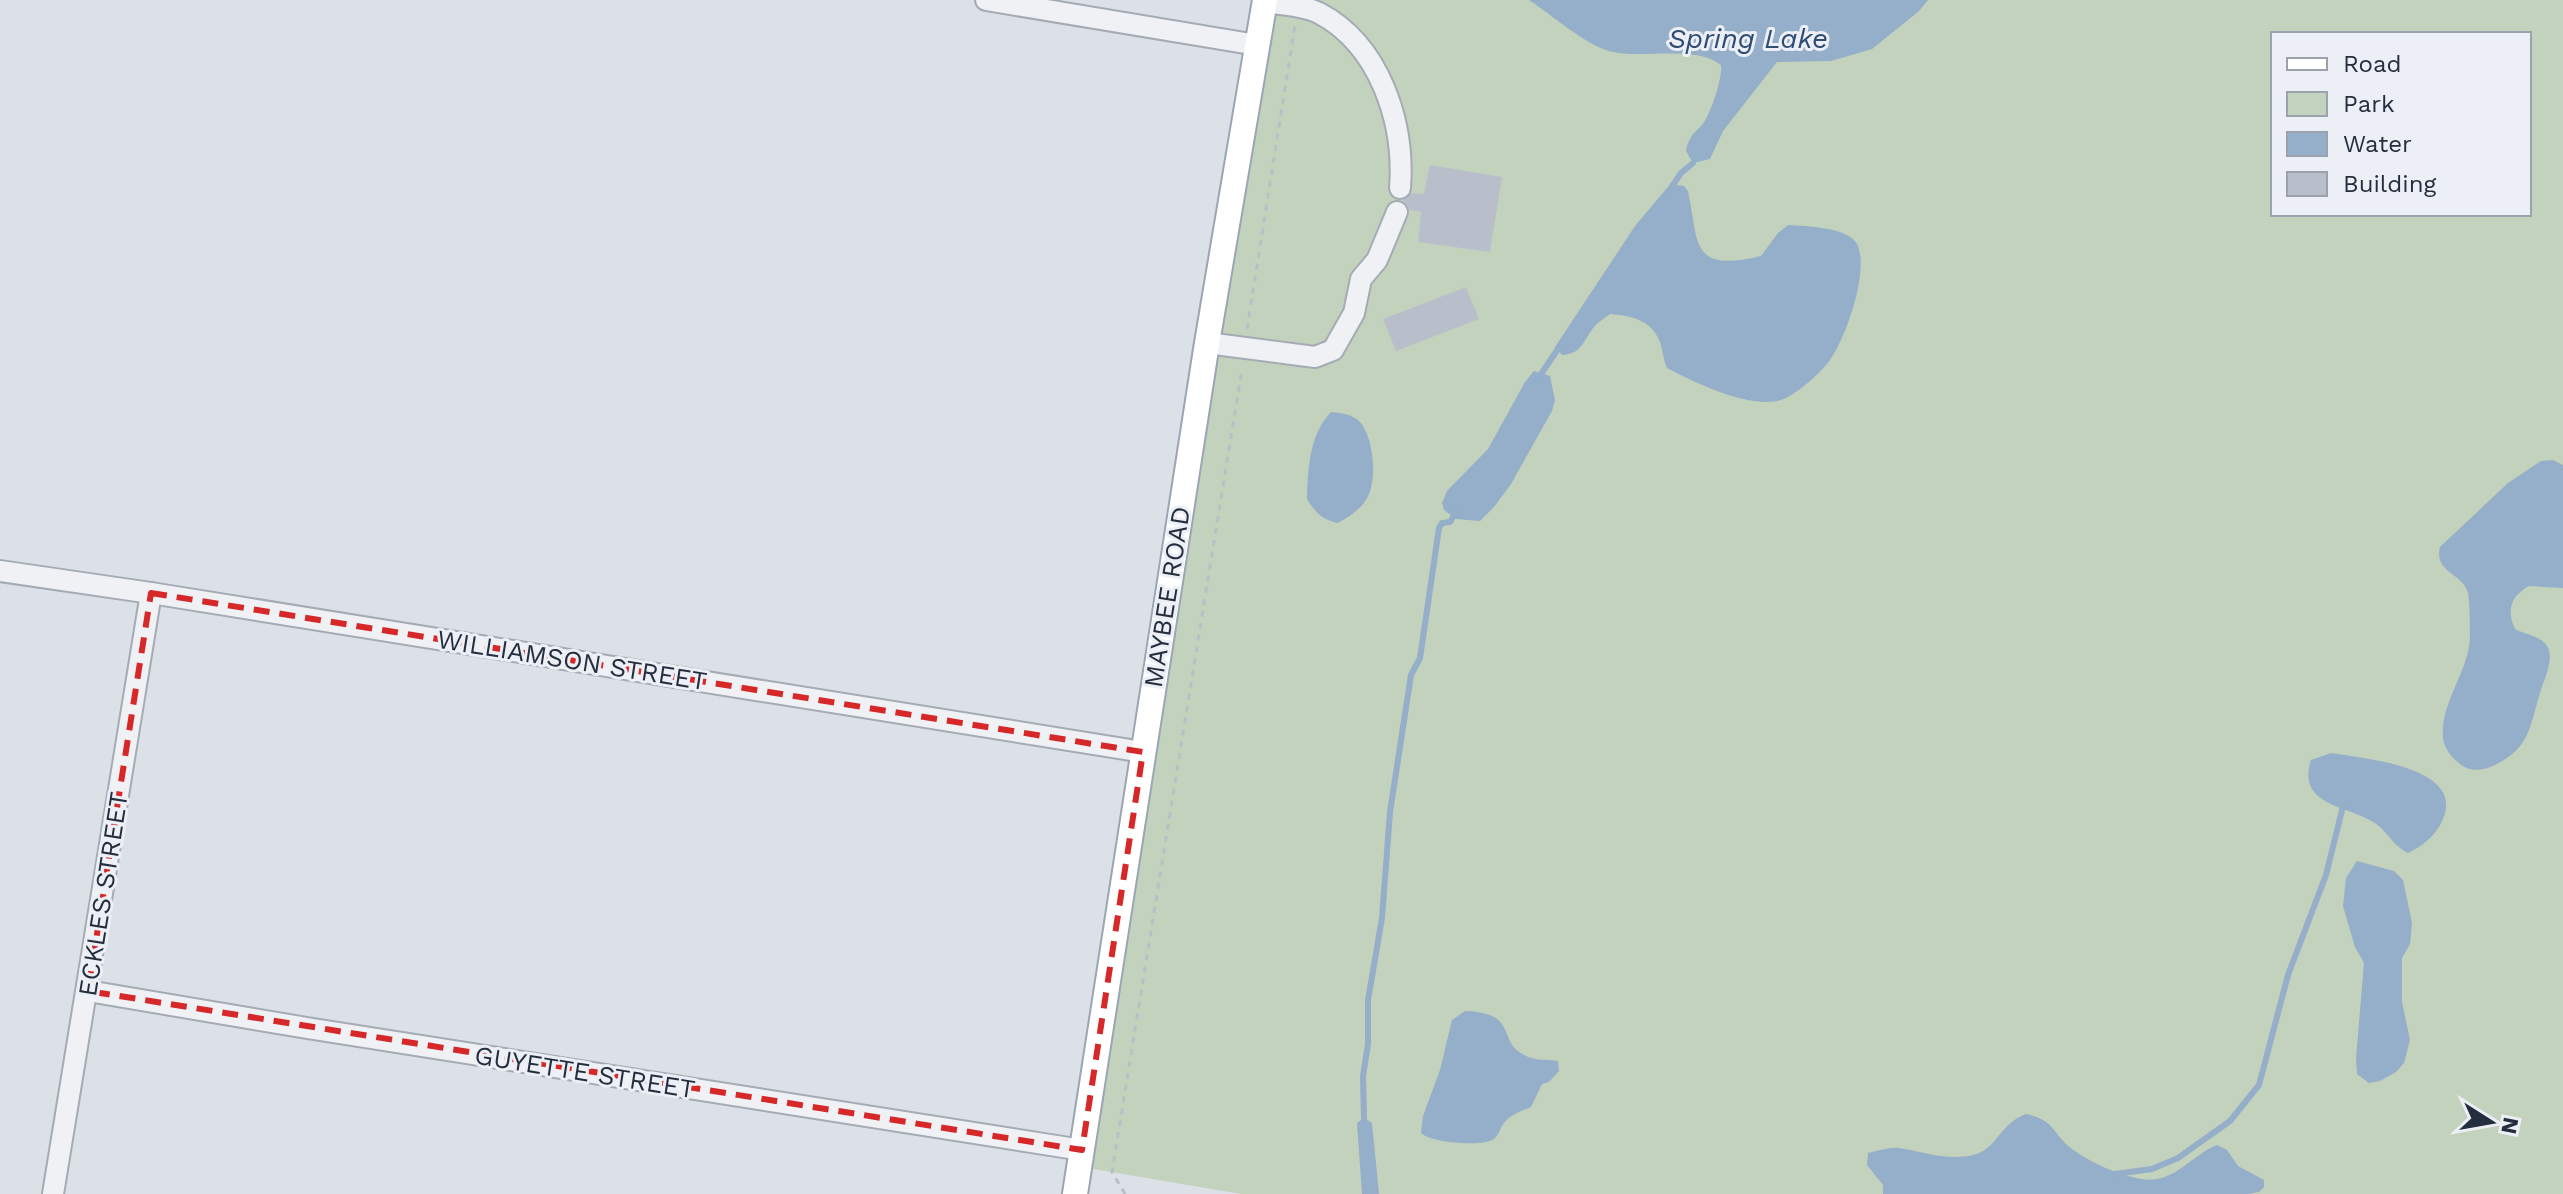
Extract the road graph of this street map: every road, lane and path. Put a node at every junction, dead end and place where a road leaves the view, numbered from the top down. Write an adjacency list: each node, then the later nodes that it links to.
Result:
1 (986, 0): 4 (street)
2 (1265, 1): 3 (street); 4 (main road, MAYBEE ROAD)
3 (1295, 6): 5 (street); 8 (path)
4 (1257, 45): 7 (main road, MAYBEE ROAD)
5 (1400, 188)
6 (1397, 212): 8 (street)
7 (1207, 343): 8 (street); 11 (main road, MAYBEE ROAD)
8 (1244, 348): 16 (path)
9 (0, 571): 10 (street, WILLIAMSON STREET)
10 (151, 593): 11 (street, WILLIAMSON STREET); 12 (street, ECKLES STREET)
11 (1143, 752): 13 (main road, MAYBEE ROAD)
12 (88, 991): 13 (street, GUYETTE STREET); 14 (street, ECKLES STREET)
13 (1082, 1150): 15 (main road, MAYBEE ROAD)
14 (53, 1194)
15 (1075, 1194)
16 (1125, 1194)

